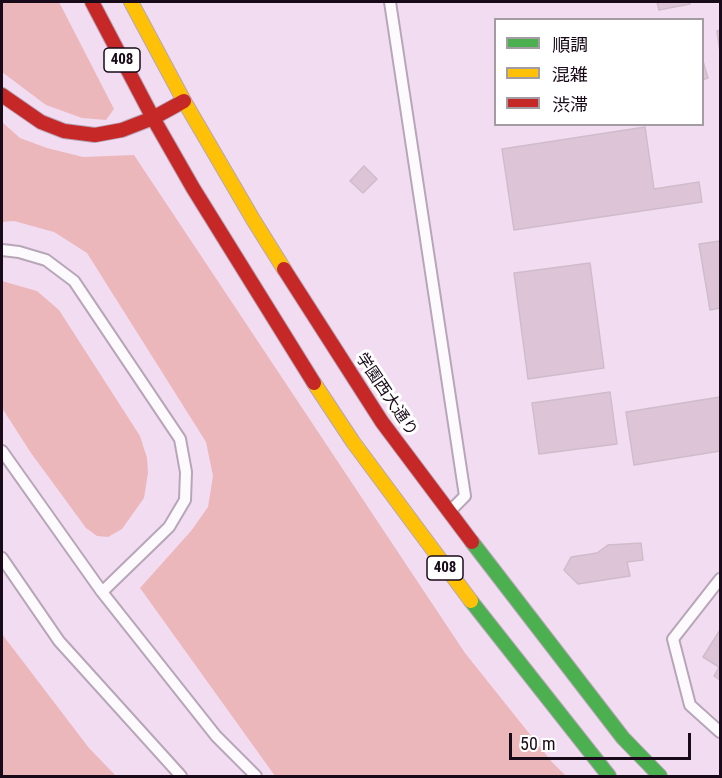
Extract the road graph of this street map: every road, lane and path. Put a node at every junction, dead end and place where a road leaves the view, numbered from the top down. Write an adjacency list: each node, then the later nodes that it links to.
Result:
1 (92, 2): 6 (main road, 408)
2 (131, 2): 5 (main road, 学園西大通り / 408)
3 (390, 2): 9 (lane)
4 (2, 95): 6 (main road)
5 (184, 101): 6 (main road); 9 (main road, 学園西大通り / 408)
6 (153, 118): 16 (main road, 408)
7 (2, 250): 12 (lane)
8 (2, 451): 12 (lane)
9 (449, 512): 17 (main road, 学園西大通り / 408)
10 (2, 558): 14 (lane)
11 (720, 579): 13 (lane)
12 (102, 592): 15 (lane)
13 (720, 732)
14 (181, 777)
15 (256, 777)
16 (609, 777)
17 (660, 777)

